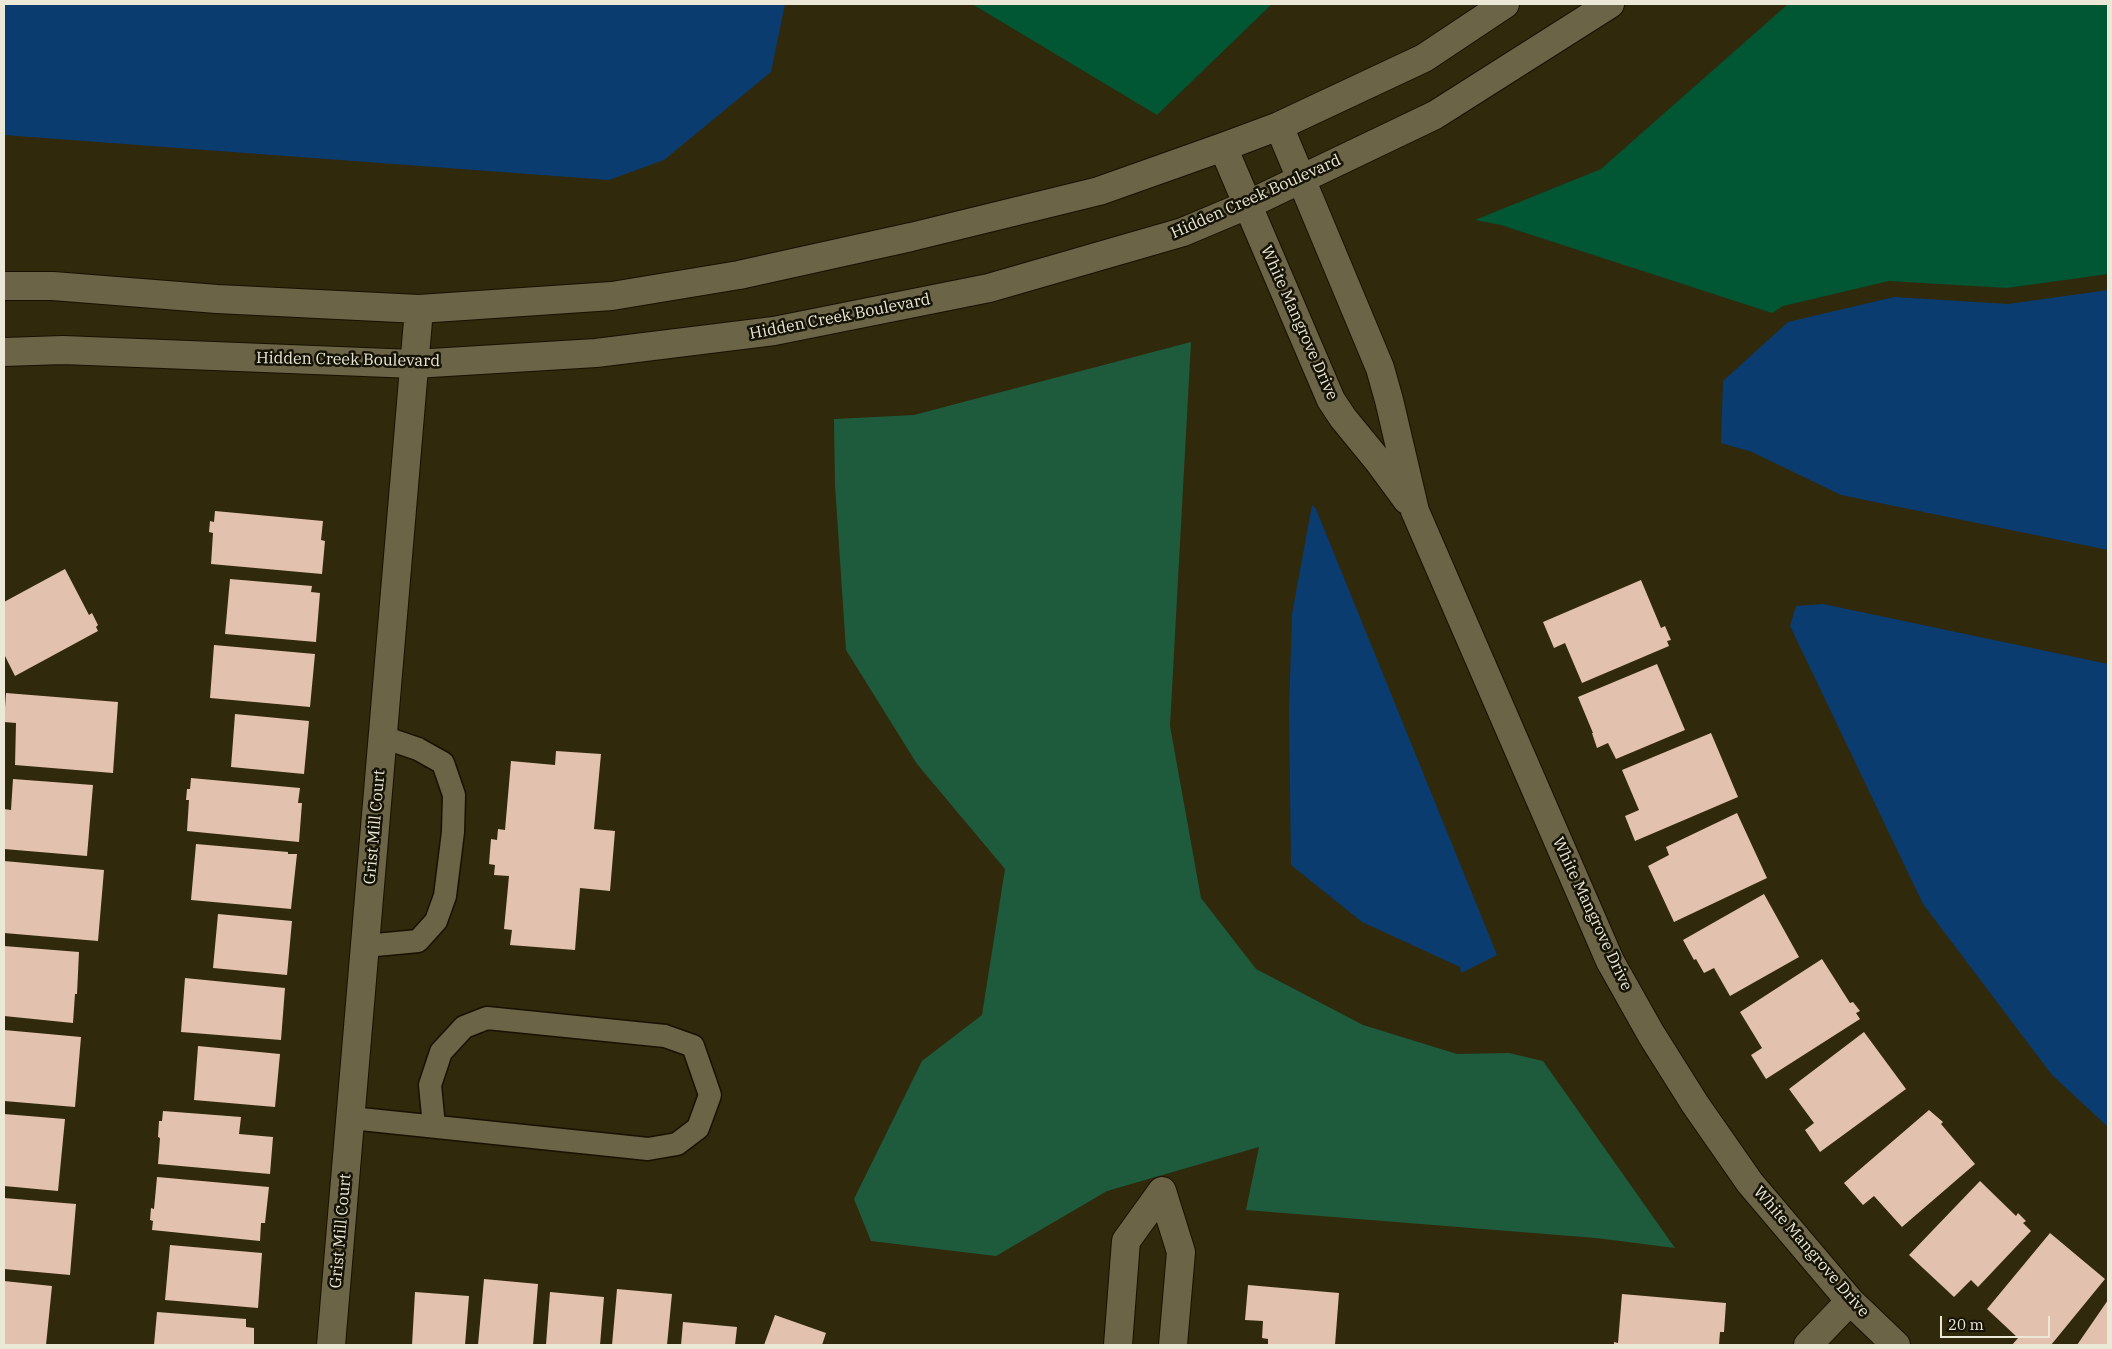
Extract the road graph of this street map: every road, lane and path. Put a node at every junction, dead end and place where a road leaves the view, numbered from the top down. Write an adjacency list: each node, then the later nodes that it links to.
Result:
1 (1504, 4): 3 (street)
2 (1610, 4): 5 (street, Hidden Creek Boulevard)
3 (1279, 126): 4 (street); 5 (street, White Mangrove Drive)
4 (1223, 147): 6 (street, White Mangrove Drive); 8 (street)
5 (1301, 180): 6 (street, Hidden Creek Boulevard); 11 (street, White Mangrove Drive)
6 (1246, 205): 10 (street, Hidden Creek Boulevard); 11 (street, White Mangrove Drive)
7 (4, 286): 8 (street)
8 (419, 309): 10 (street, Grist Mill Court)
9 (4, 352): 10 (street, Hidden Creek Boulevard)
10 (414, 364): 12 (street, Grist Mill Court)
11 (1414, 511): 16 (street, White Mangrove Drive)
12 (383, 737): 13 (street, Grist Mill Court); 13 (lane)
13 (365, 946): 14 (street, Grist Mill Court)
14 (351, 1118): 15 (lane); 17 (street, Grist Mill Court)
15 (434, 1126): 15 (lane)
16 (1850, 1300): 20 (street); 21 (street, White Mangrove Drive)
17 (331, 1345)
18 (1118, 1345): 19 (street)
19 (1173, 1345)
20 (1808, 1345)
21 (1896, 1345)

